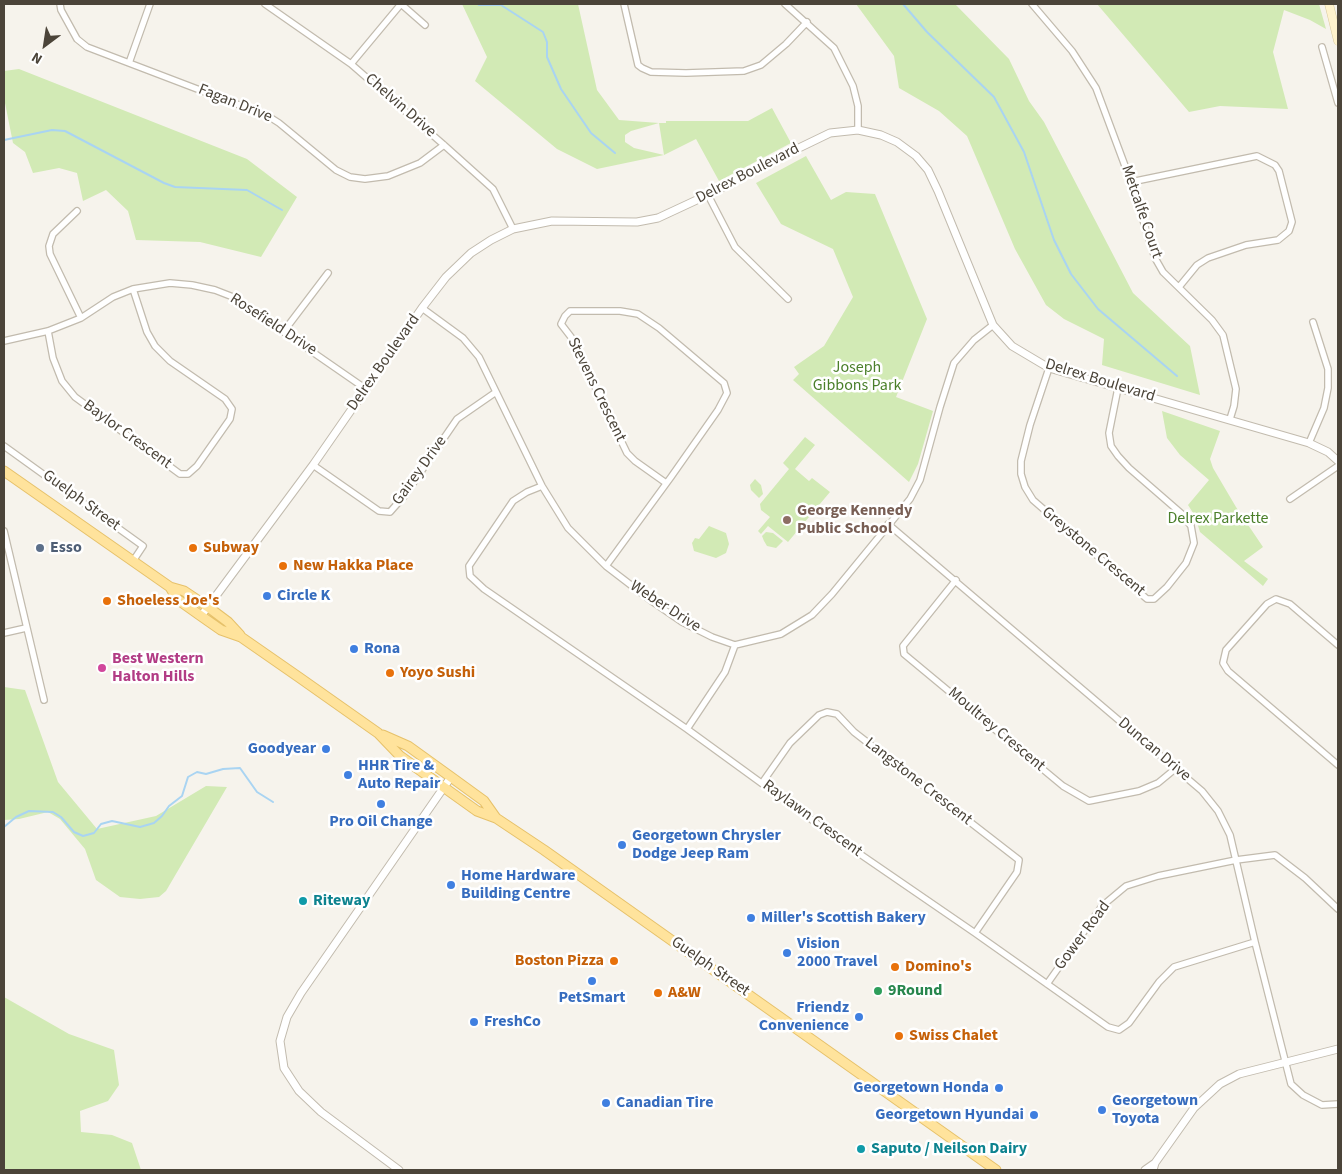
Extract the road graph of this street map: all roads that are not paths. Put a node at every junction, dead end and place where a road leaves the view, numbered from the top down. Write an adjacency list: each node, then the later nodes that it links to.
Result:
1 (60, 4): 13 (street, Fagan Drive)
2 (150, 4): 13 (street)
3 (265, 4): 14 (street, Chelvin Drive)
4 (401, 4): 10 (street); 14 (street)
5 (624, 4): 9 (street)
6 (785, 4): 9 (street)
7 (1032, 4): 18 (street, Metcalfe Court)
8 (1329, 4): 11 (main road)
9 (807, 22): 16 (street)
10 (425, 25)
11 (1338, 40)
12 (1322, 48): 15 (street)
13 (129, 63): 17 (street, Fagan Drive)
14 (350, 64): 17 (street, Chelvin Drive)
15 (1338, 103)
16 (858, 130): 19 (street, Delrex Boulevard); 29 (street, Delrex Boulevard)
17 (444, 145): 21 (street, Chelvin Drive)
18 (1131, 182): 23 (street, Metcalfe Court); 23 (street)
19 (708, 195): 21 (street, Delrex Boulevard); 25 (street)
20 (77, 211): 27 (street)
21 (513, 229): 26 (street, Delrex Boulevard)
22 (328, 273): 31 (street)
23 (1179, 288): 37 (street, Metcalfe Court)
24 (133, 289): 27 (street, Rosefield Drive); 30 (street, Baylor Crescent); 31 (street, Rosefield Drive)
25 (788, 299)
26 (422, 308): 35 (street, Delrex Boulevard); 36 (street, Weber Drive)
27 (81, 318): 30 (street, Rosefield Drive)
28 (1313, 322): 38 (street)
29 (993, 325): 33 (street, Delrex Boulevard); 47 (street)
30 (48, 331): 32 (street, Rosefield Drive)
31 (284, 331): 35 (street, Rosefield Drive)
32 (4, 341)
33 (1049, 368): 34 (street, Delrex Boulevard); 34 (street, Greystone Crescent)
34 (1118, 388): 37 (street, Delrex Boulevard)
35 (366, 389): 41 (street, Delrex Boulevard)
36 (496, 392): 41 (street, Gairey Drive); 45 (street, Weber Drive)
37 (1230, 419): 38 (street, Delrex Boulevard)
38 (1309, 443): 40 (street, Delrex Boulevard)
39 (4, 446): 49 (street, Guelph Street)
40 (1338, 461)
41 (313, 465): 53 (street, Delrex Boulevard)
42 (1338, 466): 46 (street)
43 (4, 470): 49 (main road, Guelph Street)
44 (666, 483): 44 (street, Stevens Crescent); 50 (street, Stevens Crescent)
45 (542, 486): 50 (street, Weber Drive); 61 (street, Raylawn Crescent)
46 (1290, 499)
47 (888, 524): 51 (street, Duncan Drive); 58 (street)
48 (4, 531): 55 (street)
49 (133, 561): 52 (main road, Guelph Street)
50 (606, 566): 58 (street, Weber Drive)
51 (956, 580): 64 (street, Duncan Drive); 64 (street, Moultrey Crescent)
52 (170, 586): 53 (main road, Guelph Street); 54 (main road, Guelph Street)
53 (208, 607): 54 (street, Delrex Boulevard); 57 (main road, Guelph Street)
54 (201, 616): 57 (main road, Guelph Street)
55 (26, 628): 56 (street); 60 (street)
56 (4, 633)
57 (241, 638): 62 (main road, Guelph Street)
58 (734, 645): 61 (street)
59 (1338, 646): 63 (street)
60 (44, 700)
61 (687, 729): 66 (street, Raylawn Crescent)
62 (378, 733): 65 (main road, Guelph Street); 67 (main road, Guelph Street)
63 (1338, 765)
64 (1175, 768): 69 (street, Duncan Drive)
65 (451, 777): 67 (street); 68 (main road, Guelph Street)
66 (762, 783): 71 (street, Raylawn Crescent); 71 (street, Langstone Crescent)
67 (444, 787): 68 (main road, Guelph Street); 78 (street)
68 (496, 818): 79 (main road, Guelph Street)
69 (1236, 860): 70 (street, Gower Road); 72 (street, Duncan Drive); 73 (street, Gower Road)
70 (1338, 909)
71 (975, 933): 73 (street, Raylawn Crescent)
72 (1255, 942): 73 (street, Raylawn Crescent); 75 (street, Duncan Drive)
73 (1047, 984)
74 (1338, 1049): 75 (street)
75 (1285, 1061): 76 (street, Duncan Drive); 77 (street)
76 (1338, 1104)
77 (1154, 1166): 80 (street)
78 (399, 1170)
79 (996, 1170)
80 (1146, 1170)

